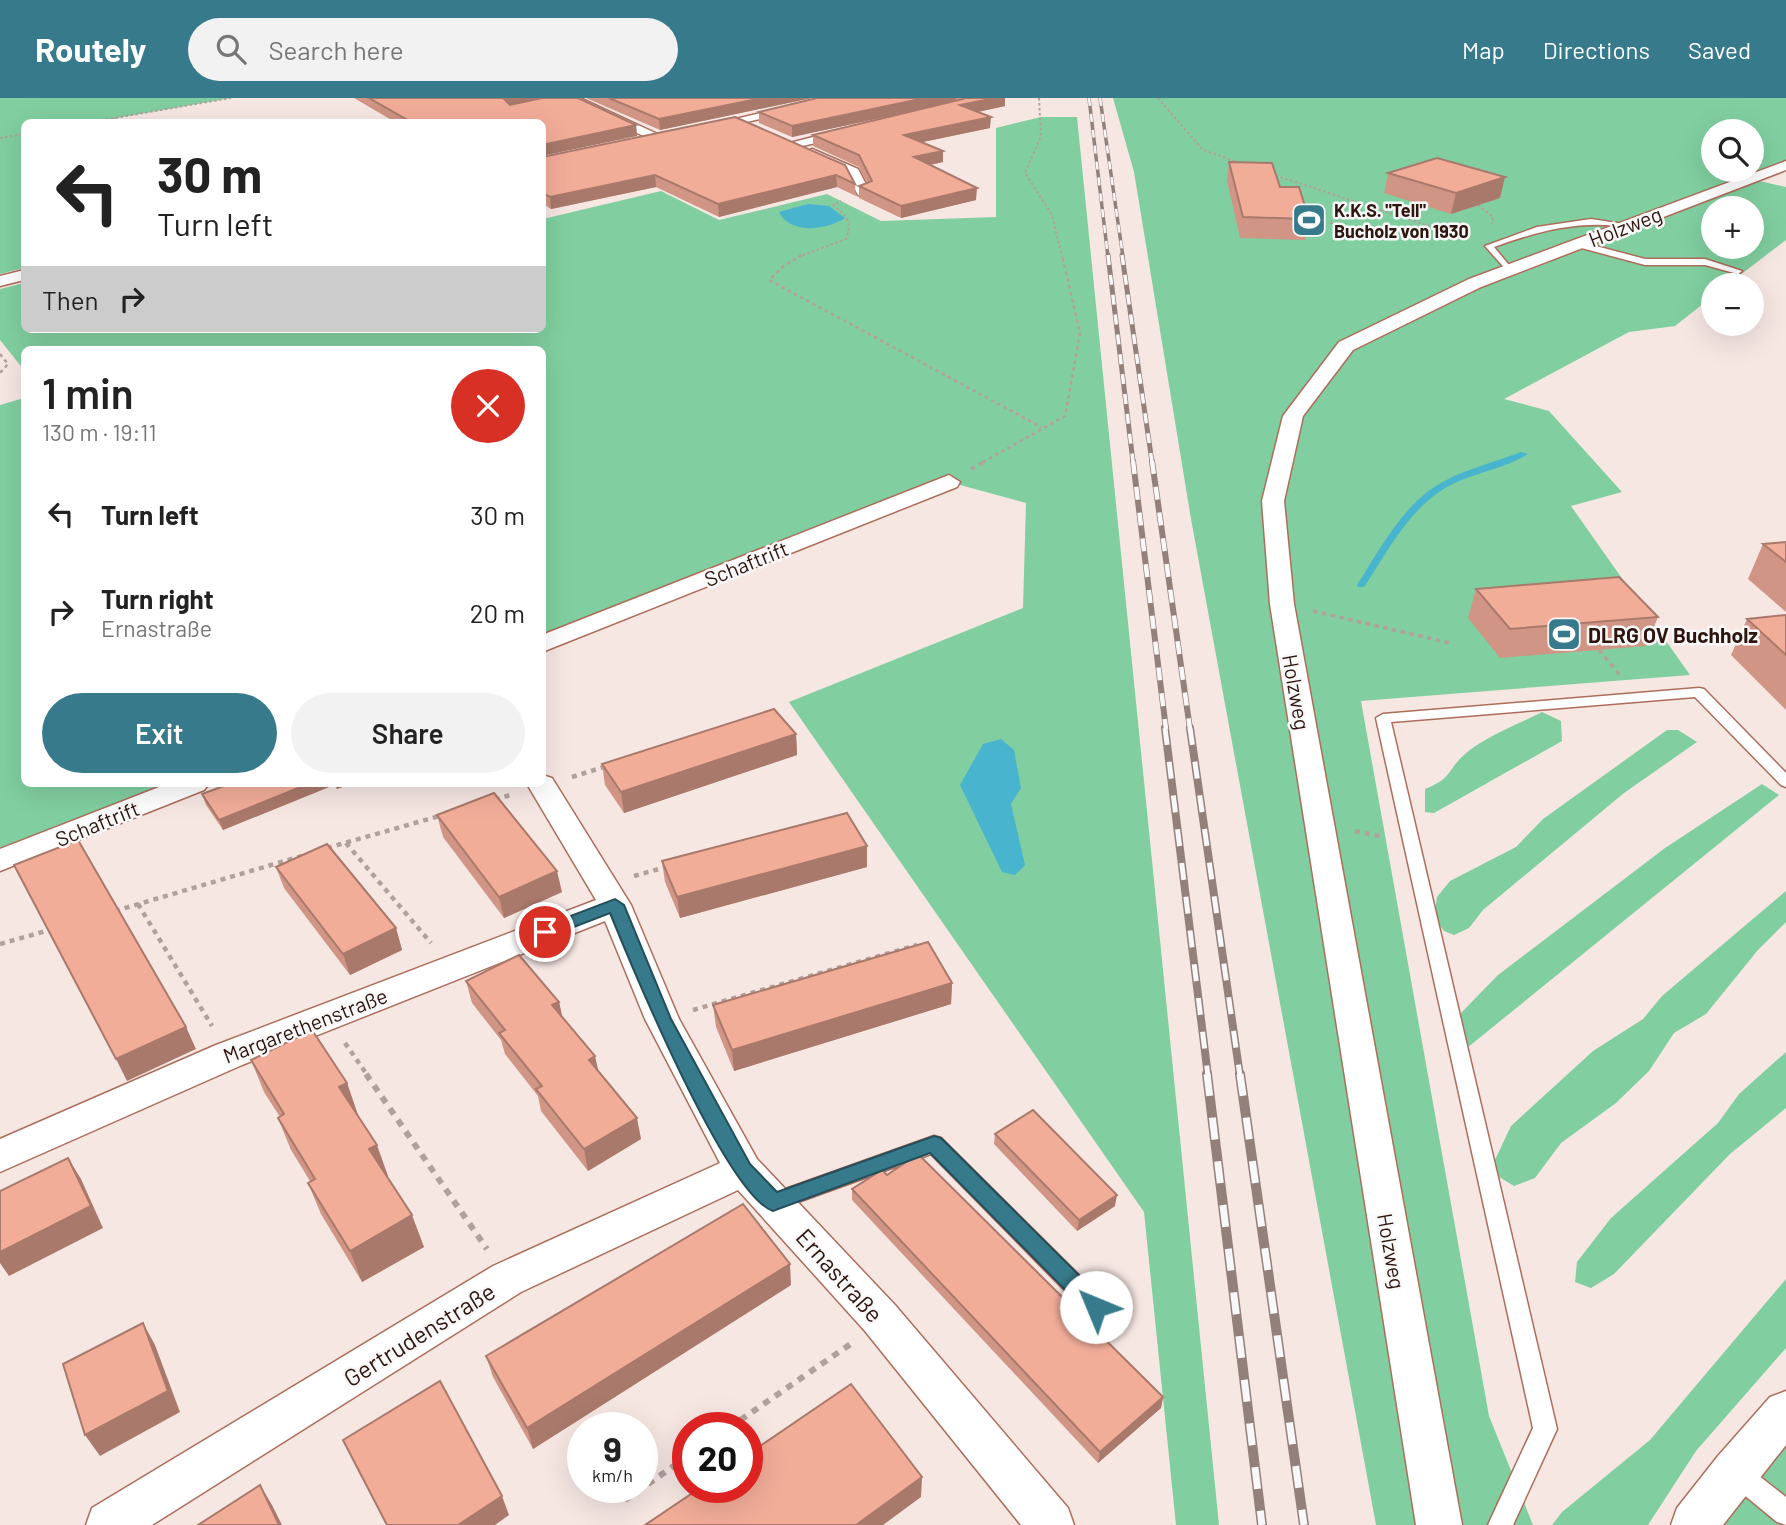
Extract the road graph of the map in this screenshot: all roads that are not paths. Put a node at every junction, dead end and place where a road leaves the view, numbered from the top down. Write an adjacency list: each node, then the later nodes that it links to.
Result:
1 (843, 98): 3 (street)
2 (567, 100): 7 (street)
3 (815, 100): 4 (street)
4 (738, 121): 6 (street); 7 (street)
5 (860, 129): 10 (street)
6 (760, 130)
7 (672, 135): 8 (street)
8 (633, 143)
9 (1786, 164): 11 (street, Holzweg)
10 (863, 192)
11 (1626, 225): 12 (street, Holzweg); 13 (lane)
12 (1577, 244): 13 (street, Holzweg); 14 (lane)
13 (1509, 270): 33 (street, Holzweg)
14 (1738, 271)
15 (21, 276): 16 (street)
16 (0, 281)
17 (949, 482): 18 (street, Schaftrift)
18 (546, 643)
19 (1786, 782): 34 (lane)
20 (186, 787): 22 (street, Schaftrift)
21 (544, 787): 23 (street, Ernastraße)
22 (0, 861)
23 (609, 895): 24 (street, Margarethenstraße); 25 (street, Ernastraße)
24 (0, 1156)
25 (743, 1170): 26 (street, Ernastraße); 31 (street, Gertrudenstraße)
26 (773, 1202): 27 (lane); 32 (street, Ernastraße)
27 (1096, 1307)
28 (1786, 1412): 29 (street)
29 (1734, 1472): 30 (lane); 35 (street)
30 (1786, 1513)
31 (109, 1525)
32 (1051, 1525)
33 (1439, 1525)
34 (1500, 1525)
35 (1695, 1525)

